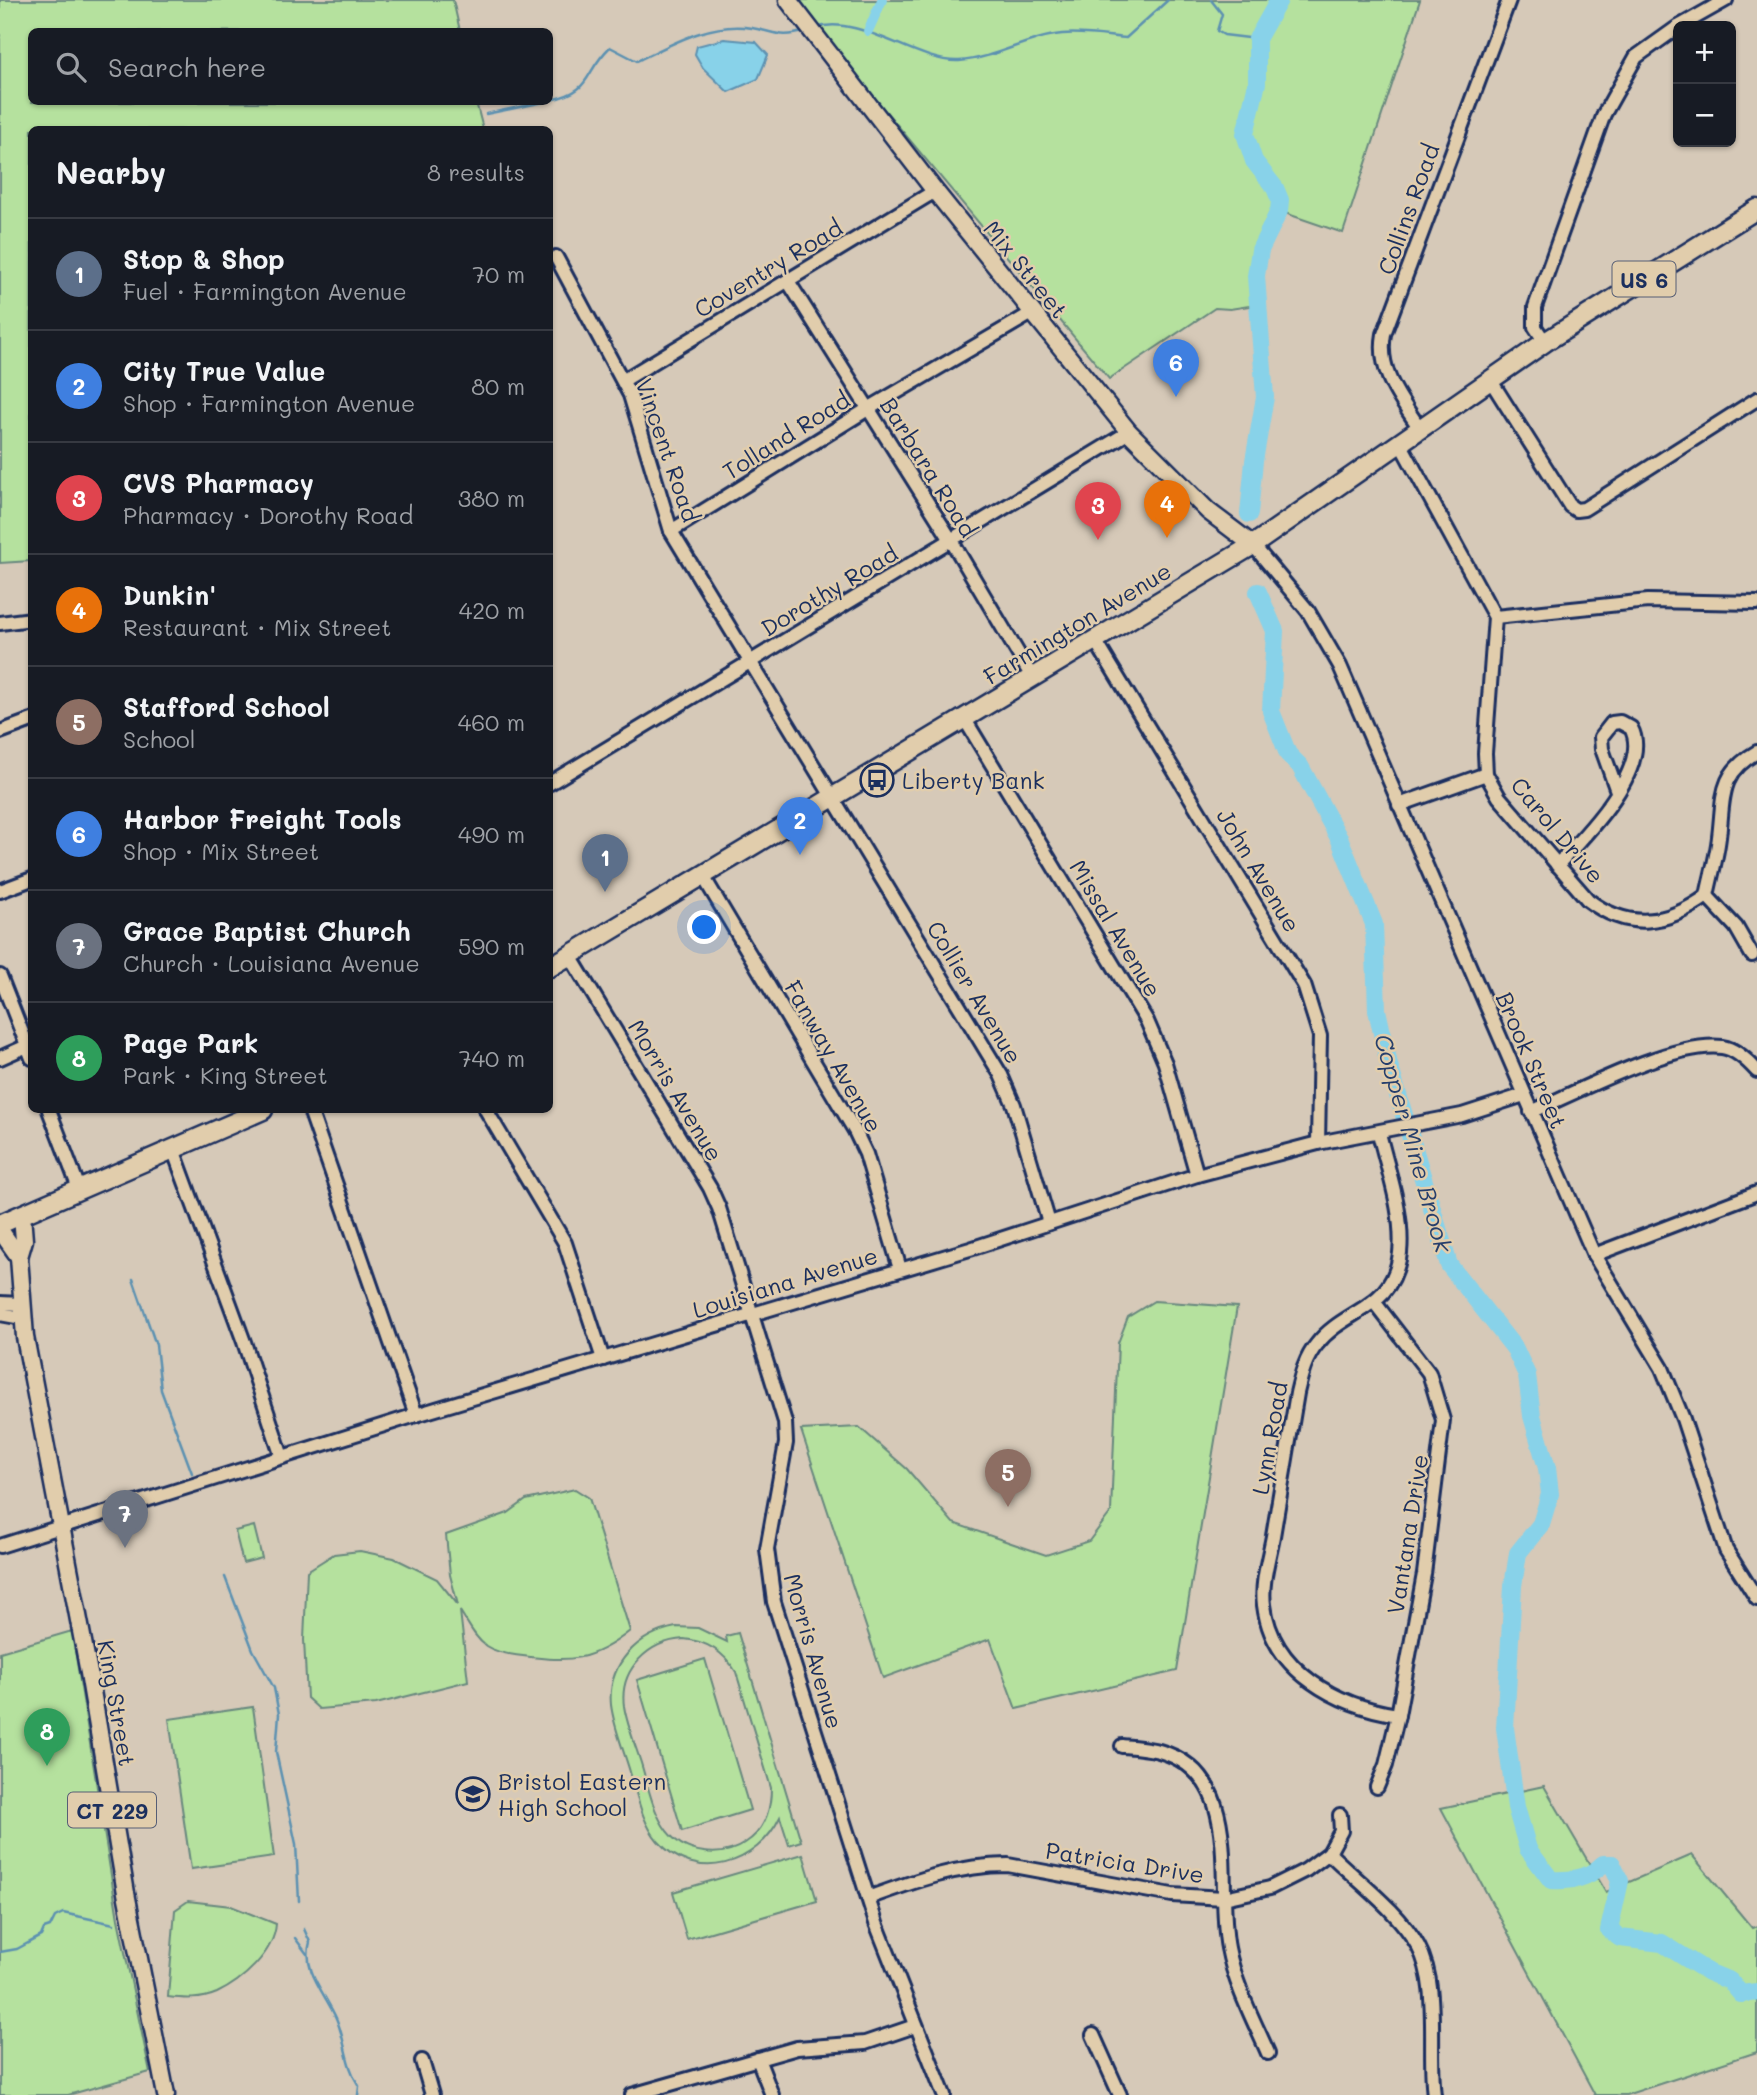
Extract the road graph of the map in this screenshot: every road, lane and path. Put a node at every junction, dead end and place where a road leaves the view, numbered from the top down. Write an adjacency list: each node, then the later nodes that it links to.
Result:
1 (788, 0): 6 (main road, Mix Street)
2 (1509, 0): 16 (street, Collins Road)
3 (1726, 0): 4 (street)
4 (1689, 21)
5 (1673, 31): 11 (street)
6 (935, 191): 9 (street, Coventry Road); 10 (main road, Mix Street)
7 (1757, 209): 11 (highway, Farmington Avenue / US 6)
8 (556, 257): 12 (street, Vincent Road)
9 (788, 281): 12 (street, Coventry Road); 15 (street, Barbara Road)
10 (1032, 313): 15 (street, Tolland Road); 17 (main road, Mix Street)
11 (1545, 342): 13 (highway, Farmington Avenue / US 6)
12 (624, 380): 19 (street, Vincent Road)
13 (1491, 381): 14 (street); 16 (highway, Farmington Avenue / US 6)
14 (1757, 399)
15 (867, 409): 19 (street, Tolland Road); 20 (street, Barbara Road)
16 (1420, 429): 18 (highway, Farmington Avenue / US 6)
17 (1129, 432): 20 (street, Dorothy Road); 21 (main road, Mix Street)
18 (1400, 443): 21 (highway, Farmington Avenue / US 6); 23 (street)
19 (671, 531): 27 (street, Vincent Road)
20 (951, 540): 27 (street, Dorothy Road); 28 (street, Barbara Road)
21 (1253, 545): 26 (highway, Farmington Avenue / US 6); 37 (street, Brook Street)
22 (1757, 603): 23 (street)
23 (1495, 617): 33 (street, Carol Drive)
24 (28, 620): 25 (street)
25 (0, 622)
26 (1095, 640): 28 (highway, Farmington Avenue / US 6); 58 (street, John Avenue)
27 (752, 661): 34 (street, Dorothy Road); 36 (street, Vincent Road)
28 (1032, 677): 29 (highway, Farmington Avenue / US 6)
29 (964, 718): 36 (highway, Farmington Avenue / US 6); 60 (street, Missal Avenue)
30 (28, 722): 31 (street)
31 (0, 732)
32 (1757, 752): 42 (street)
33 (1486, 774): 37 (street); 38 (street, Carol Drive)
34 (553, 781)
35 (1617, 791): 35 (street); 38 (street)
36 (833, 797): 39 (highway, Farmington Avenue / US 6); 64 (street, Collier Avenue)
37 (1399, 805): 51 (street, Brook Street)
38 (1557, 865): 42 (street, Carol Drive)
39 (703, 876): 44 (highway, Farmington Avenue / US 6); 69 (street, Fanway Avenue)
40 (28, 880): 41 (street)
41 (0, 891)
42 (1707, 896): 43 (street)
43 (1752, 955)
44 (570, 956): 45 (highway, Farmington Avenue / US 6); 74 (street, Morris Avenue)
45 (553, 965)
46 (0, 976): 47 (street)
47 (28, 1049)
48 (28, 1052): 49 (street)
49 (0, 1058)
50 (1757, 1071): 52 (street)
51 (1524, 1095): 52 (street, Brook Street); 57 (street, Louisiana Avenue)
52 (1531, 1112): 67 (street, Brook Street)
53 (50, 1113): 61 (street)
54 (256, 1113): 59 (highway)
55 (311, 1113): 76 (street)
56 (488, 1113): 75 (street)
57 (1380, 1133): 58 (street, Louisiana Avenue); 71 (street, Lynn Road)
58 (1318, 1143): 60 (street, Louisiana Avenue)
59 (173, 1149): 61 (highway); 77 (street)
60 (1197, 1175): 64 (street, Louisiana Avenue)
61 (80, 1191): 63 (highway)
62 (1757, 1193): 67 (street)
63 (22, 1215): 65 (highway); 68 (main road, King Street / CT 229)
64 (1049, 1223): 69 (street, Louisiana Avenue)
65 (0, 1224)
66 (0, 1230): 68 (main road)
67 (1594, 1255): 80 (street, Brook Street)
68 (19, 1257): 72 (main road, King Street / CT 229)
69 (900, 1269): 74 (street, Louisiana Avenue)
70 (0, 1303): 72 (street)
71 (1375, 1303): 81 (street, Vantana Drive); 81 (street, Lynn Road)
72 (22, 1311): 73 (street); 78 (main road, King Street / CT 229)
73 (0, 1314)
74 (752, 1314): 75 (street, Louisiana Avenue); 86 (street, Morris Avenue)
75 (603, 1359): 76 (street, Louisiana Avenue)
76 (416, 1415): 77 (street, Louisiana Avenue)
77 (282, 1457): 78 (street, Louisiana Avenue)
78 (62, 1525): 79 (street, Louisiana Avenue); 93 (main road, King Street / CT 229)
79 (0, 1546)
80 (1757, 1599)
81 (1398, 1715): 83 (street, Vantana Drive)
82 (1122, 1746): 87 (street)
83 (1377, 1787)
84 (1340, 1815): 85 (street)
85 (1329, 1853): 87 (street, Patricia Drive); 99 (street)
86 (868, 1898): 87 (street, Patricia Drive); 88 (street, Morris Avenue)
87 (1224, 1898): 90 (street)
88 (915, 2026): 91 (street); 97 (street, Morris Avenue)
89 (1093, 2035): 98 (street)
90 (1268, 2053)
91 (758, 2059): 95 (street); 96 (street)
92 (422, 2061): 94 (street)
93 (166, 2095)
94 (432, 2095)
95 (632, 2095)
96 (772, 2095)
97 (944, 2095)
98 (1120, 2095)
99 (1434, 2095)

